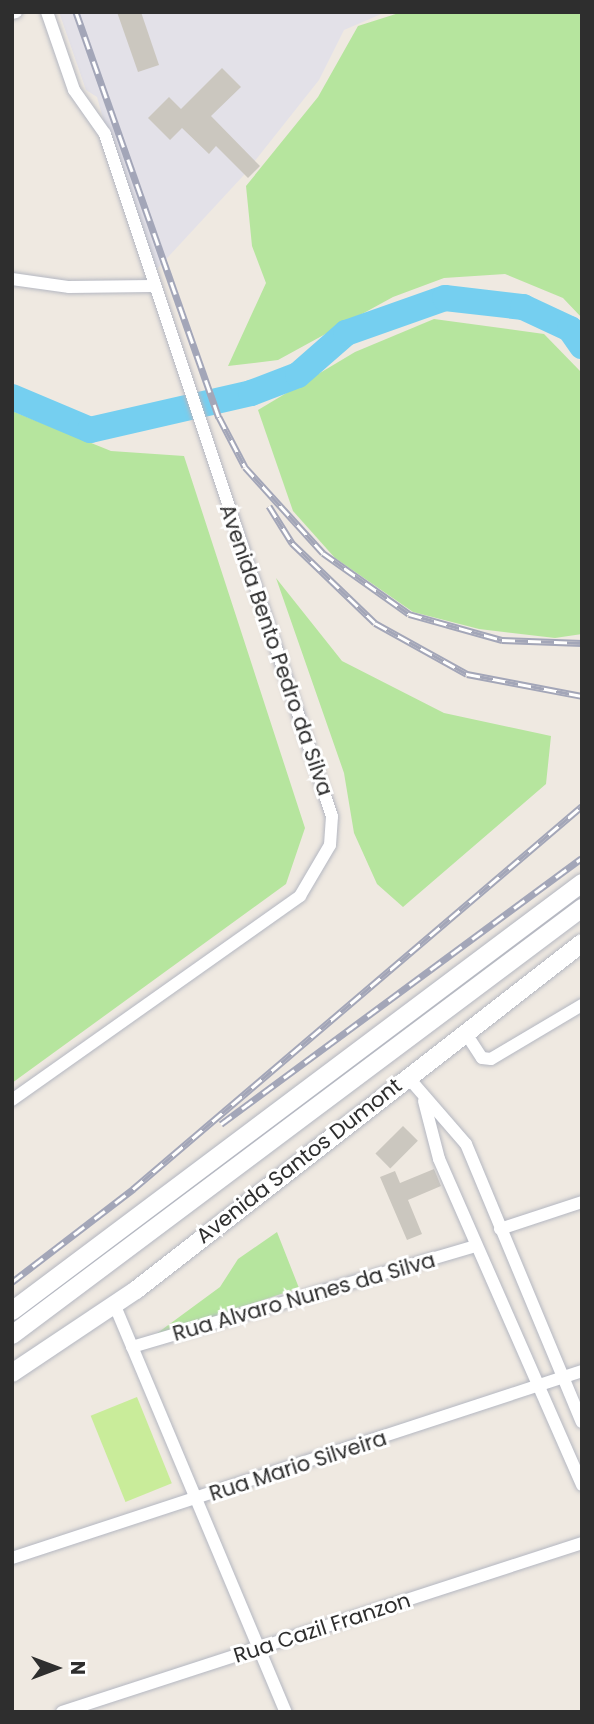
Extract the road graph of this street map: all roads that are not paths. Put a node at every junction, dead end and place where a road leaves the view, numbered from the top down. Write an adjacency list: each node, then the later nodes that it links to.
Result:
1 (47, 12): 3 (street, Avenida Bento Pedro da Silva)
2 (12, 279): 3 (street)
3 (152, 286): 10 (street, Avenida Bento Pedro da Silva)
4 (582, 883): 16 (main road)
5 (582, 908): 17 (main road, Avenida Santos Dumont)
6 (582, 943): 8 (main road, Avenida Santos Dumont)
7 (582, 1005): 8 (street)
8 (465, 1032): 9 (main road, Avenida Santos Dumont)
9 (407, 1076): 11 (street); 15 (main road, Avenida Santos Dumont)
10 (12, 1100)
11 (424, 1101): 13 (street); 14 (street)
12 (582, 1202): 13 (street)
13 (500, 1229): 21 (street)
14 (476, 1246): 18 (street, Rua Alvaro Nunes da Silva); 22 (street)
15 (114, 1306): 18 (street); 20 (main road, Avenida Santos Dumont)
16 (12, 1311)
17 (12, 1335)
18 (132, 1347): 25 (street)
19 (582, 1371): 21 (street, Rua Mario Silveira)
20 (12, 1373)
21 (561, 1377): 22 (street, Rua Mario Silveira); 23 (street)
22 (537, 1387): 24 (street); 25 (street, Rua Mario Silveira)
23 (582, 1422)
24 (582, 1485)
25 (198, 1499): 27 (street, Rua Mario Silveira); 28 (street)
26 (582, 1543): 28 (street, Rua Cazil Franzon)
27 (12, 1558)
28 (258, 1649): 29 (street, Rua Cazil Franzon); 30 (street)
29 (62, 1712)
30 (286, 1712)

